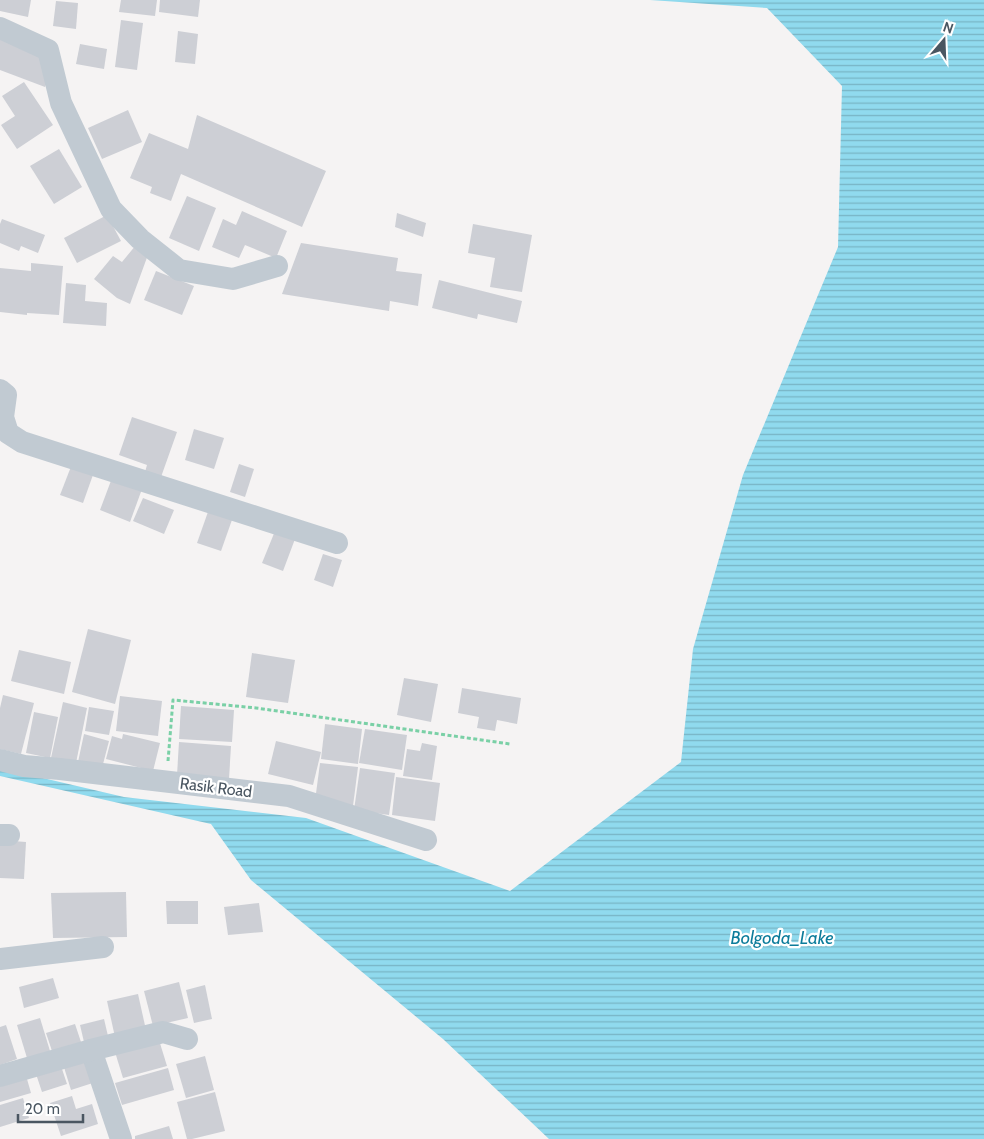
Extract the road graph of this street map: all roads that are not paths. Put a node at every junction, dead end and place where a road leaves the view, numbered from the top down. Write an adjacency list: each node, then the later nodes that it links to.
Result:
1 (0, 28): 2 (street)
2 (277, 266)
3 (0, 390): 4 (street)
4 (337, 543)
5 (0, 760): 6 (street, Rasik Road)
6 (426, 840)
7 (103, 947): 8 (street)
8 (0, 959)
9 (187, 1039): 10 (street)
10 (91, 1050): 11 (street); 12 (street)
11 (0, 1076)
12 (121, 1139)

